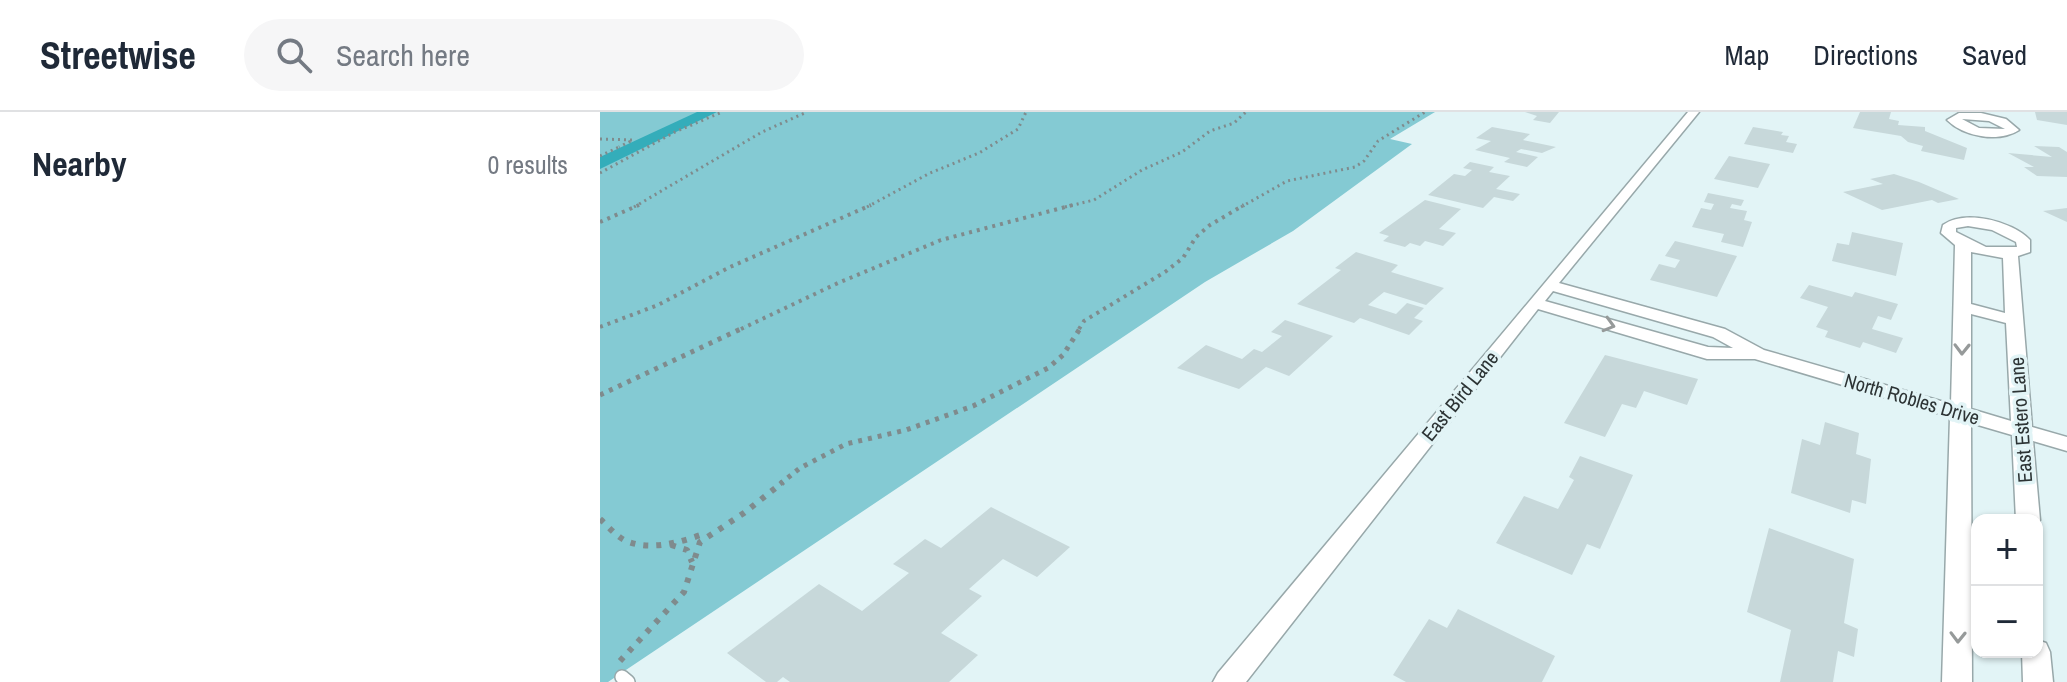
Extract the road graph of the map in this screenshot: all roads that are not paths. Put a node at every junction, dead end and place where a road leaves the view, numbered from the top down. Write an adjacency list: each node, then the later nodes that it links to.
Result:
1 (1694, 112): 6 (street, East Bird Lane)
2 (1967, 114): 3 (street)
3 (2002, 117)
4 (1963, 243): 5 (street); 5 (street, East Estero Lane); 8 (street)
5 (2010, 253): 9 (street, East Estero Lane)
6 (1549, 285): 7 (street, East Bird Lane); 10 (street, North Robles Drive)
7 (1534, 303): 10 (street, North Robles Drive, one-way to 10); 17 (street, East Bird Lane)
8 (1963, 307): 9 (street); 11 (street, one-way to 11)
9 (2014, 320): 12 (street, East Estero Lane)
10 (1757, 354): 11 (street, North Robles Drive)
11 (1961, 414): 12 (street, North Robles Drive); 15 (street)
12 (2022, 431): 13 (street, North Robles Drive); 14 (street, East Estero Lane)
13 (2067, 444)
14 (2028, 514)
15 (1968, 584): 18 (street, one-way to 18)
16 (2036, 658): 19 (street)
17 (1228, 682)
18 (1957, 682)
19 (2038, 682)

